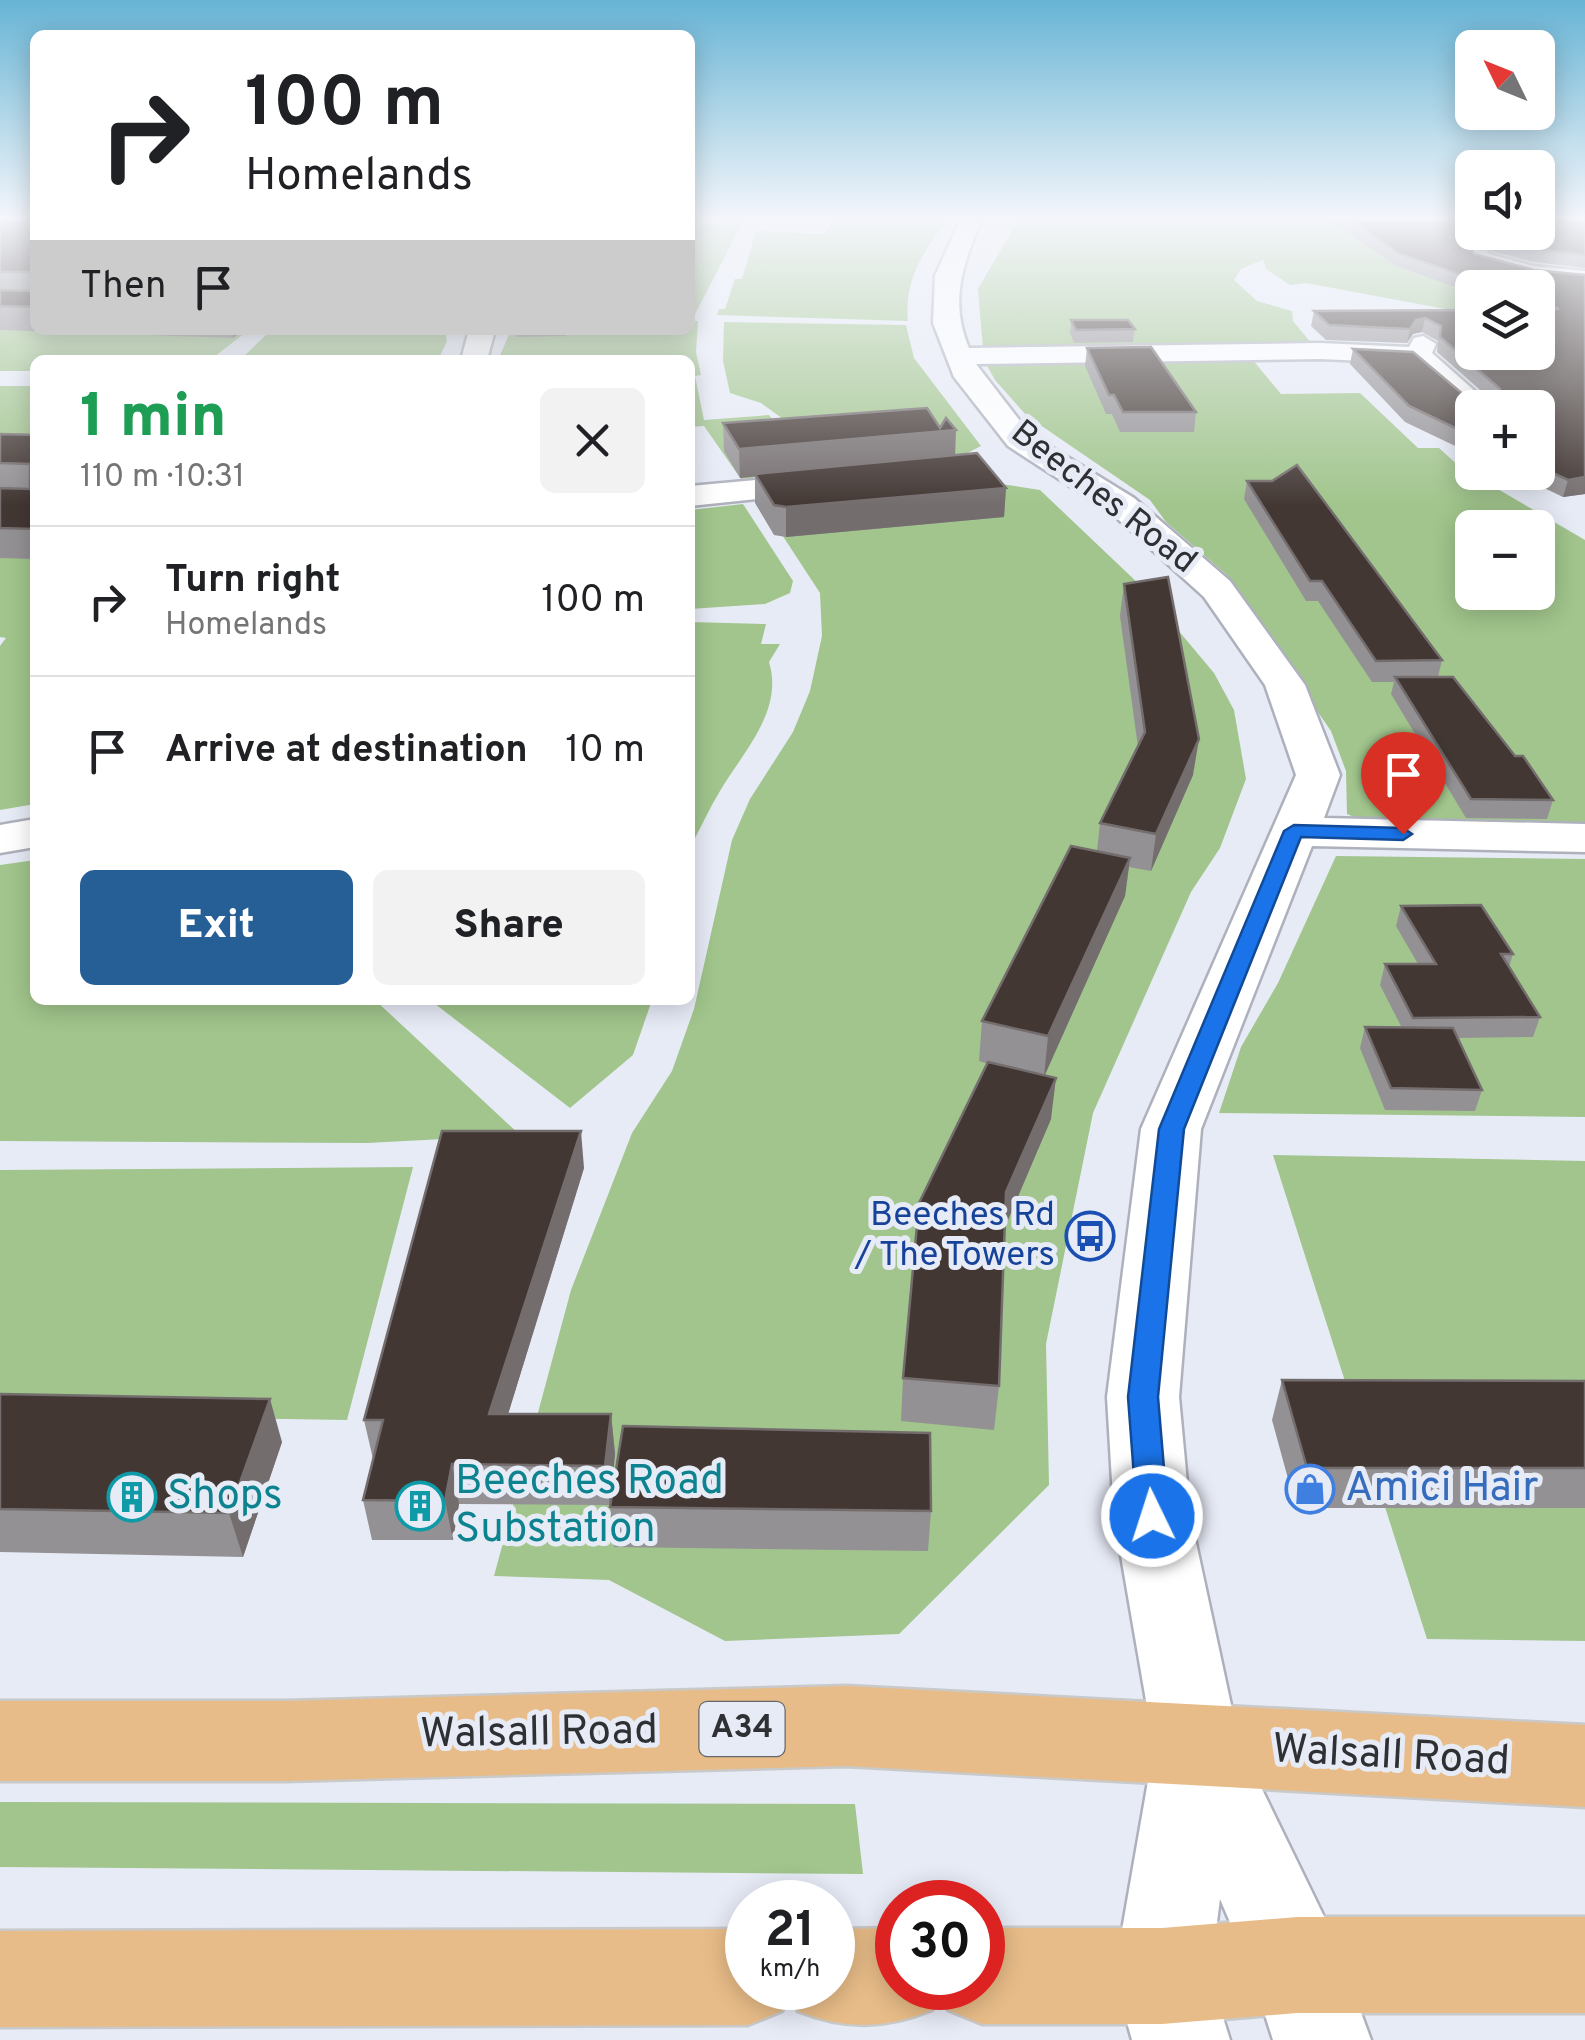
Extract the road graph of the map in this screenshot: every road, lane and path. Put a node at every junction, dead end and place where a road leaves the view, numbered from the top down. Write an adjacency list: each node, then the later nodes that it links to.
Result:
1 (946, 315): 2 (street, Beeches Road)
2 (960, 356): 3 (street); 4 (street, Beeches Road)
3 (1461, 390)
4 (1056, 461): 5 (street); 8 (street, Beeches Road)
5 (1002, 466)
6 (855, 481): 7 (street)
7 (695, 496)
8 (1294, 831): 10 (street); 13 (street, Beeches Road)
9 (30, 834): 11 (street)
10 (1585, 838)
11 (0, 839)
12 (0, 1741): 13 (highway, Walsall Road / A34)
13 (1196, 1748): 14 (highway, Walsall Road / A34); 19 (street); 20 (street)
14 (1585, 1766)
15 (1585, 1965): 19 (highway)
16 (725, 1977): 17 (highway)
17 (0, 1979)
18 (1005, 1980): 20 (highway)
19 (1310, 2002): 20 (highway)
20 (1171, 2008)

